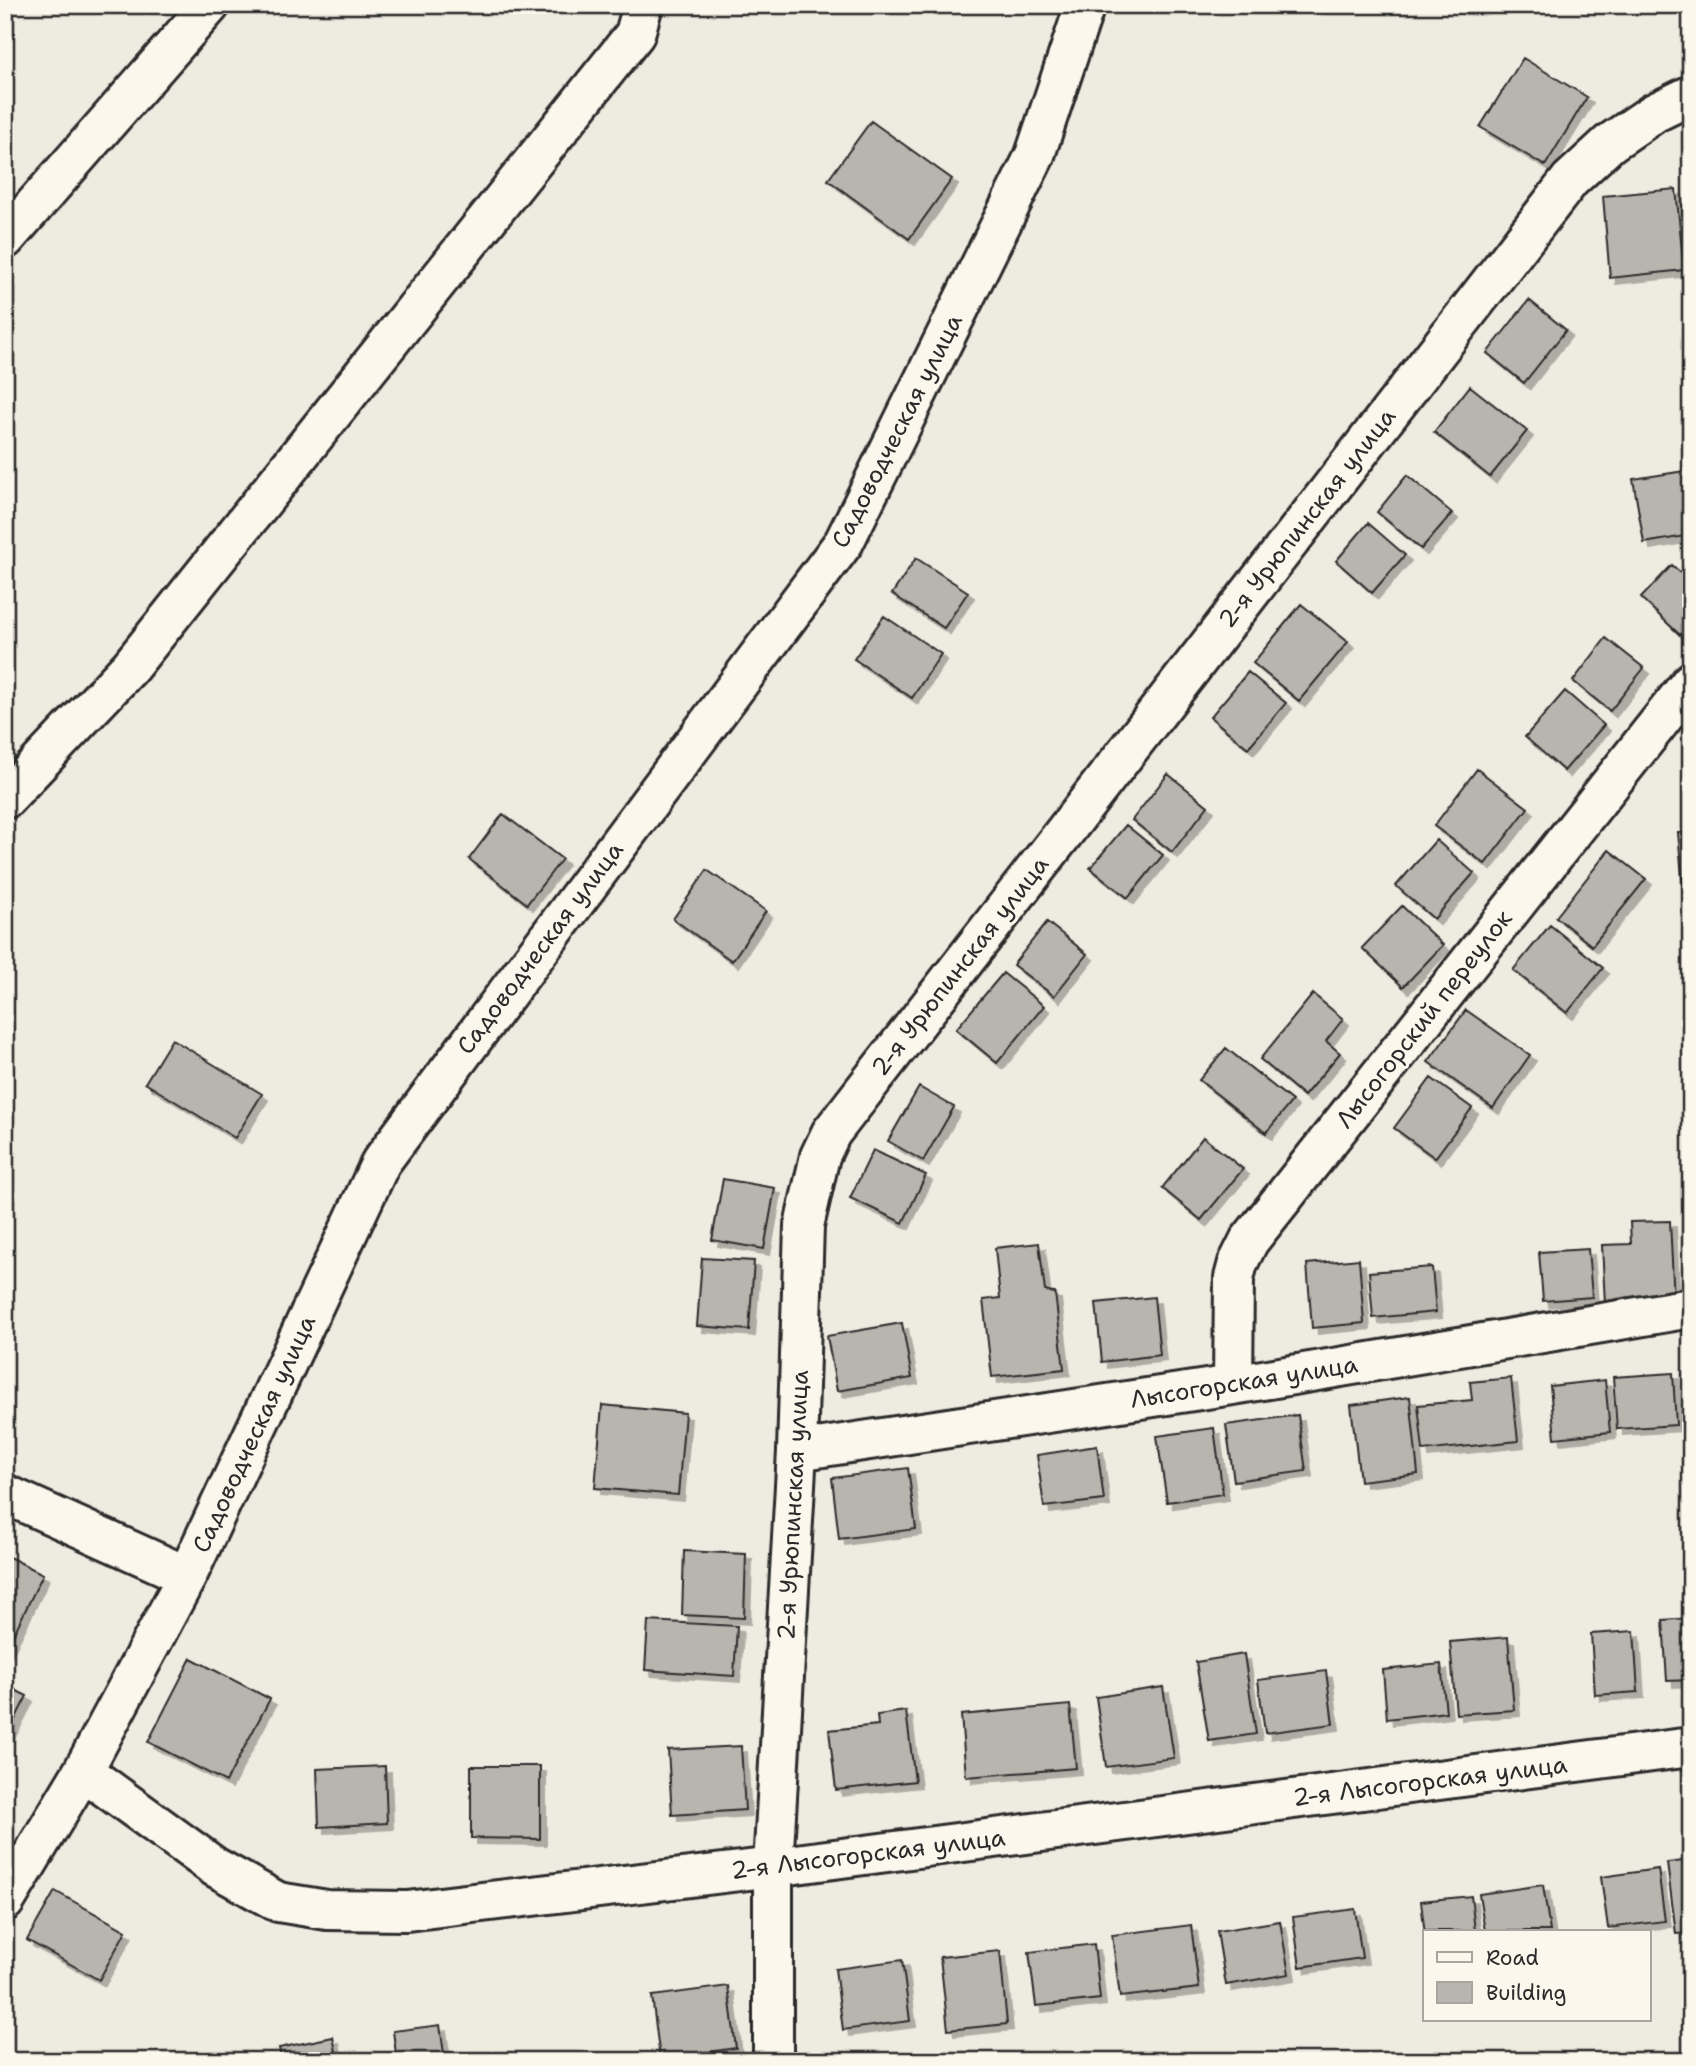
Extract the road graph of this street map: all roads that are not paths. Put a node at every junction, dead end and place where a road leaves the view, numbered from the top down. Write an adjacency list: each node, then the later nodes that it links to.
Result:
1 (210, 5): 5 (street)
2 (643, 5): 7 (street)
3 (1085, 5): 12 (street, Садоводческая улица)
4 (1691, 95): 10 (street, 2-я Урюпинская улица)
5 (5, 239)
6 (1691, 682): 9 (street, Лысогорский переулок)
7 (5, 799)
8 (1691, 1308): 9 (street, Лысогорская улица)
9 (1233, 1385): 10 (street, Лысогорская улица)
10 (797, 1451): 15 (street, 2-я Урюпинская улица)
11 (5, 1494): 12 (street)
12 (187, 1576): 14 (street, Садоводческая улица)
13 (1691, 1747): 15 (street, 2-я Лысогорская улица)
14 (83, 1771): 15 (street, 2-я Лысогорская улица); 16 (street, Садоводческая улица)
15 (773, 1867): 17 (street, 2-я Урюпинская улица)
16 (5, 1901)
17 (773, 2061)

